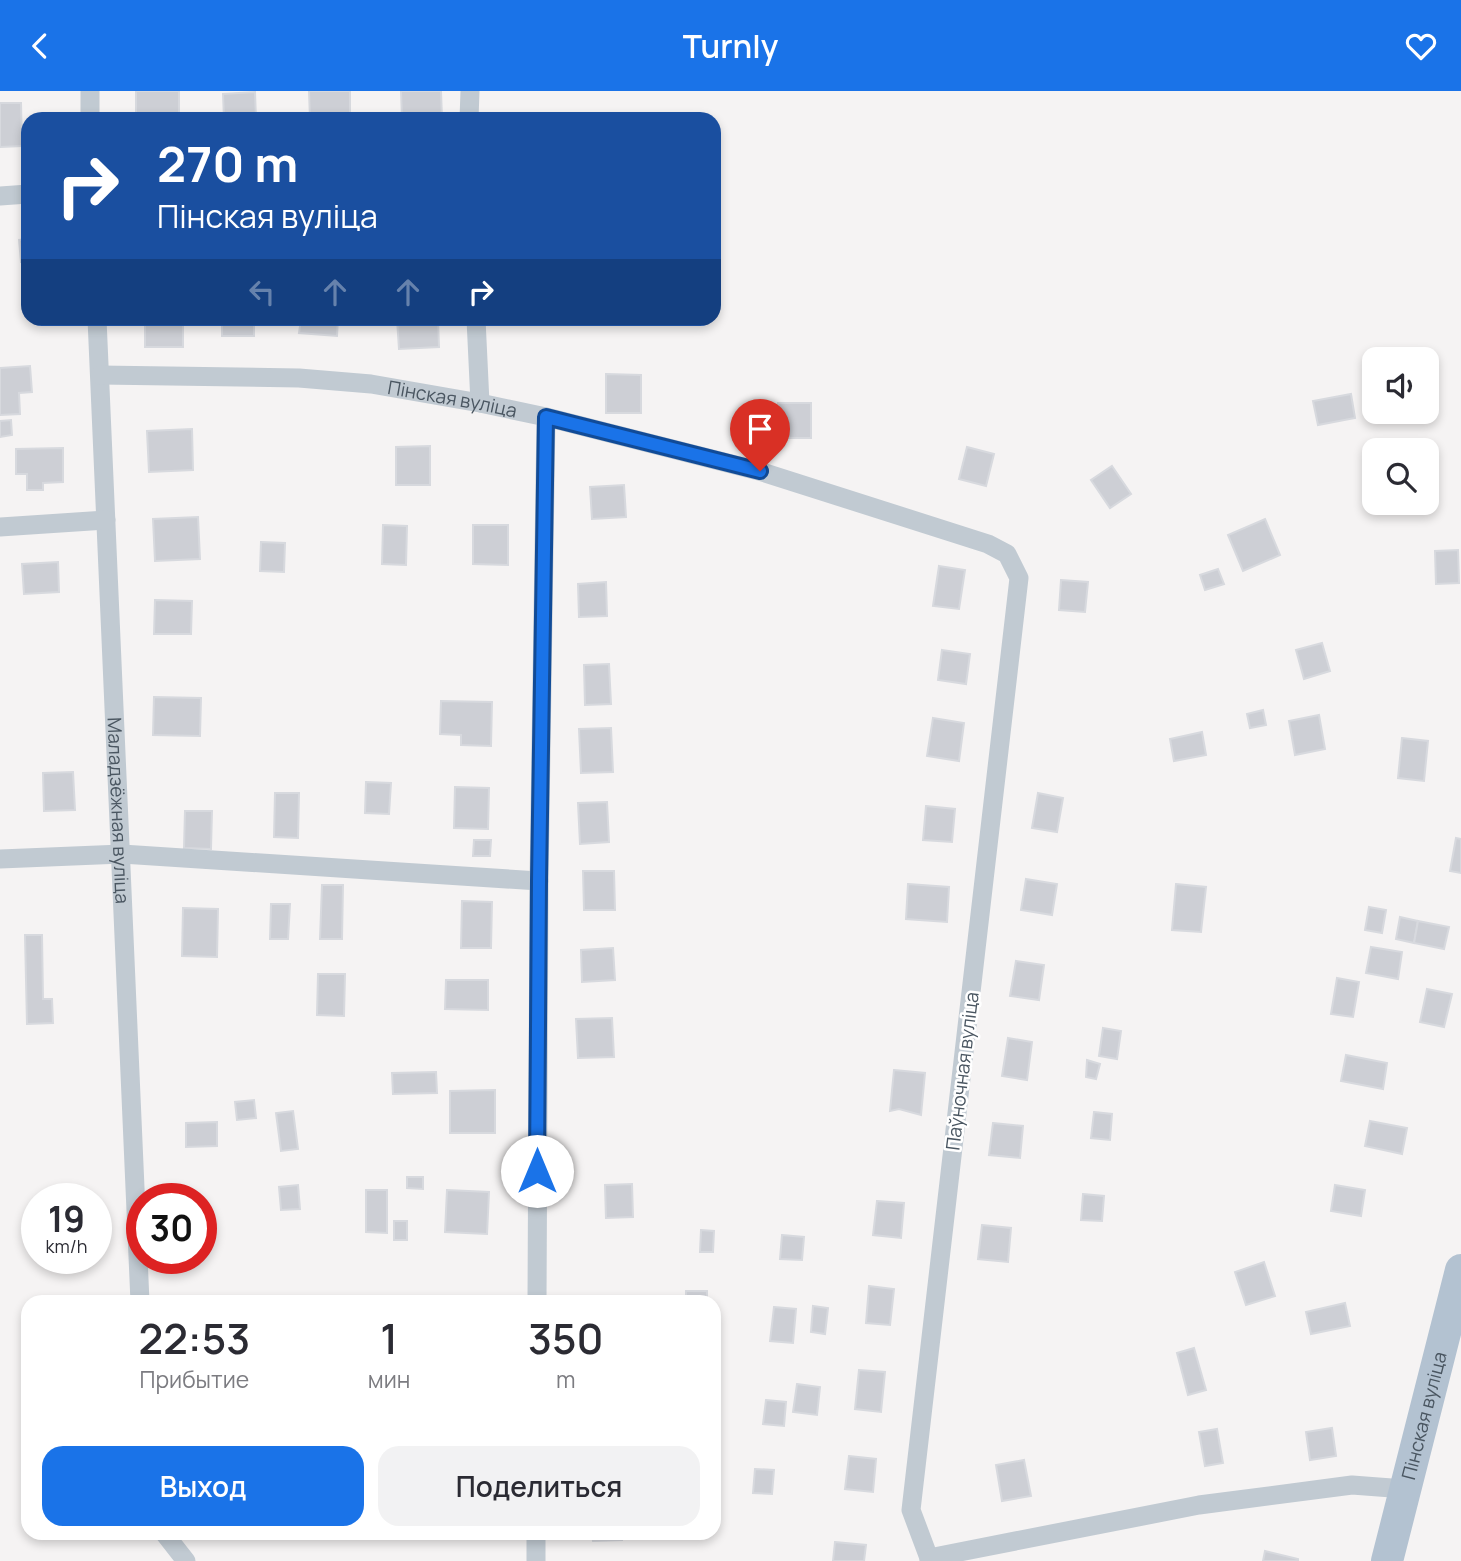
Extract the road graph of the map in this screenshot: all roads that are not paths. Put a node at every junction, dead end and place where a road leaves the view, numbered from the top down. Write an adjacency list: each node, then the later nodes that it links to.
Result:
1 (90, 91): 3 (street)
2 (470, 91): 4 (street)
3 (90, 112)
4 (470, 112)
5 (21, 194): 6 (street)
6 (0, 196)
7 (97, 326): 9 (street, Маладзёжная вуліца)
8 (476, 326): 10 (street)
9 (100, 375): 10 (street, Пінская вуліца); 12 (street, Маладзёжная вуліца)
10 (480, 403): 11 (street, Пінская вуліца)
11 (546, 417): 14 (street, Пінская вуліца); 17 (street)
12 (106, 520): 13 (street); 15 (street, Маладзёжная вуліца)
13 (0, 527)
14 (1019, 579): 24 (street, Паўночная вуліца)
15 (122, 854): 16 (street); 17 (street); 19 (street, Маладзёжная вуліца)
16 (0, 859)
17 (539, 881): 20 (street)
18 (1461, 1270): 21 (main road, Пінская вуліца)
19 (140, 1295)
20 (537, 1295)
21 (1405, 1489): 24 (street); 27 (main road, Пінская вуліца)
22 (170, 1540): 25 (street)
23 (536, 1540): 26 (street)
24 (929, 1559)
25 (186, 1561)
26 (536, 1561)
27 (1387, 1561)

